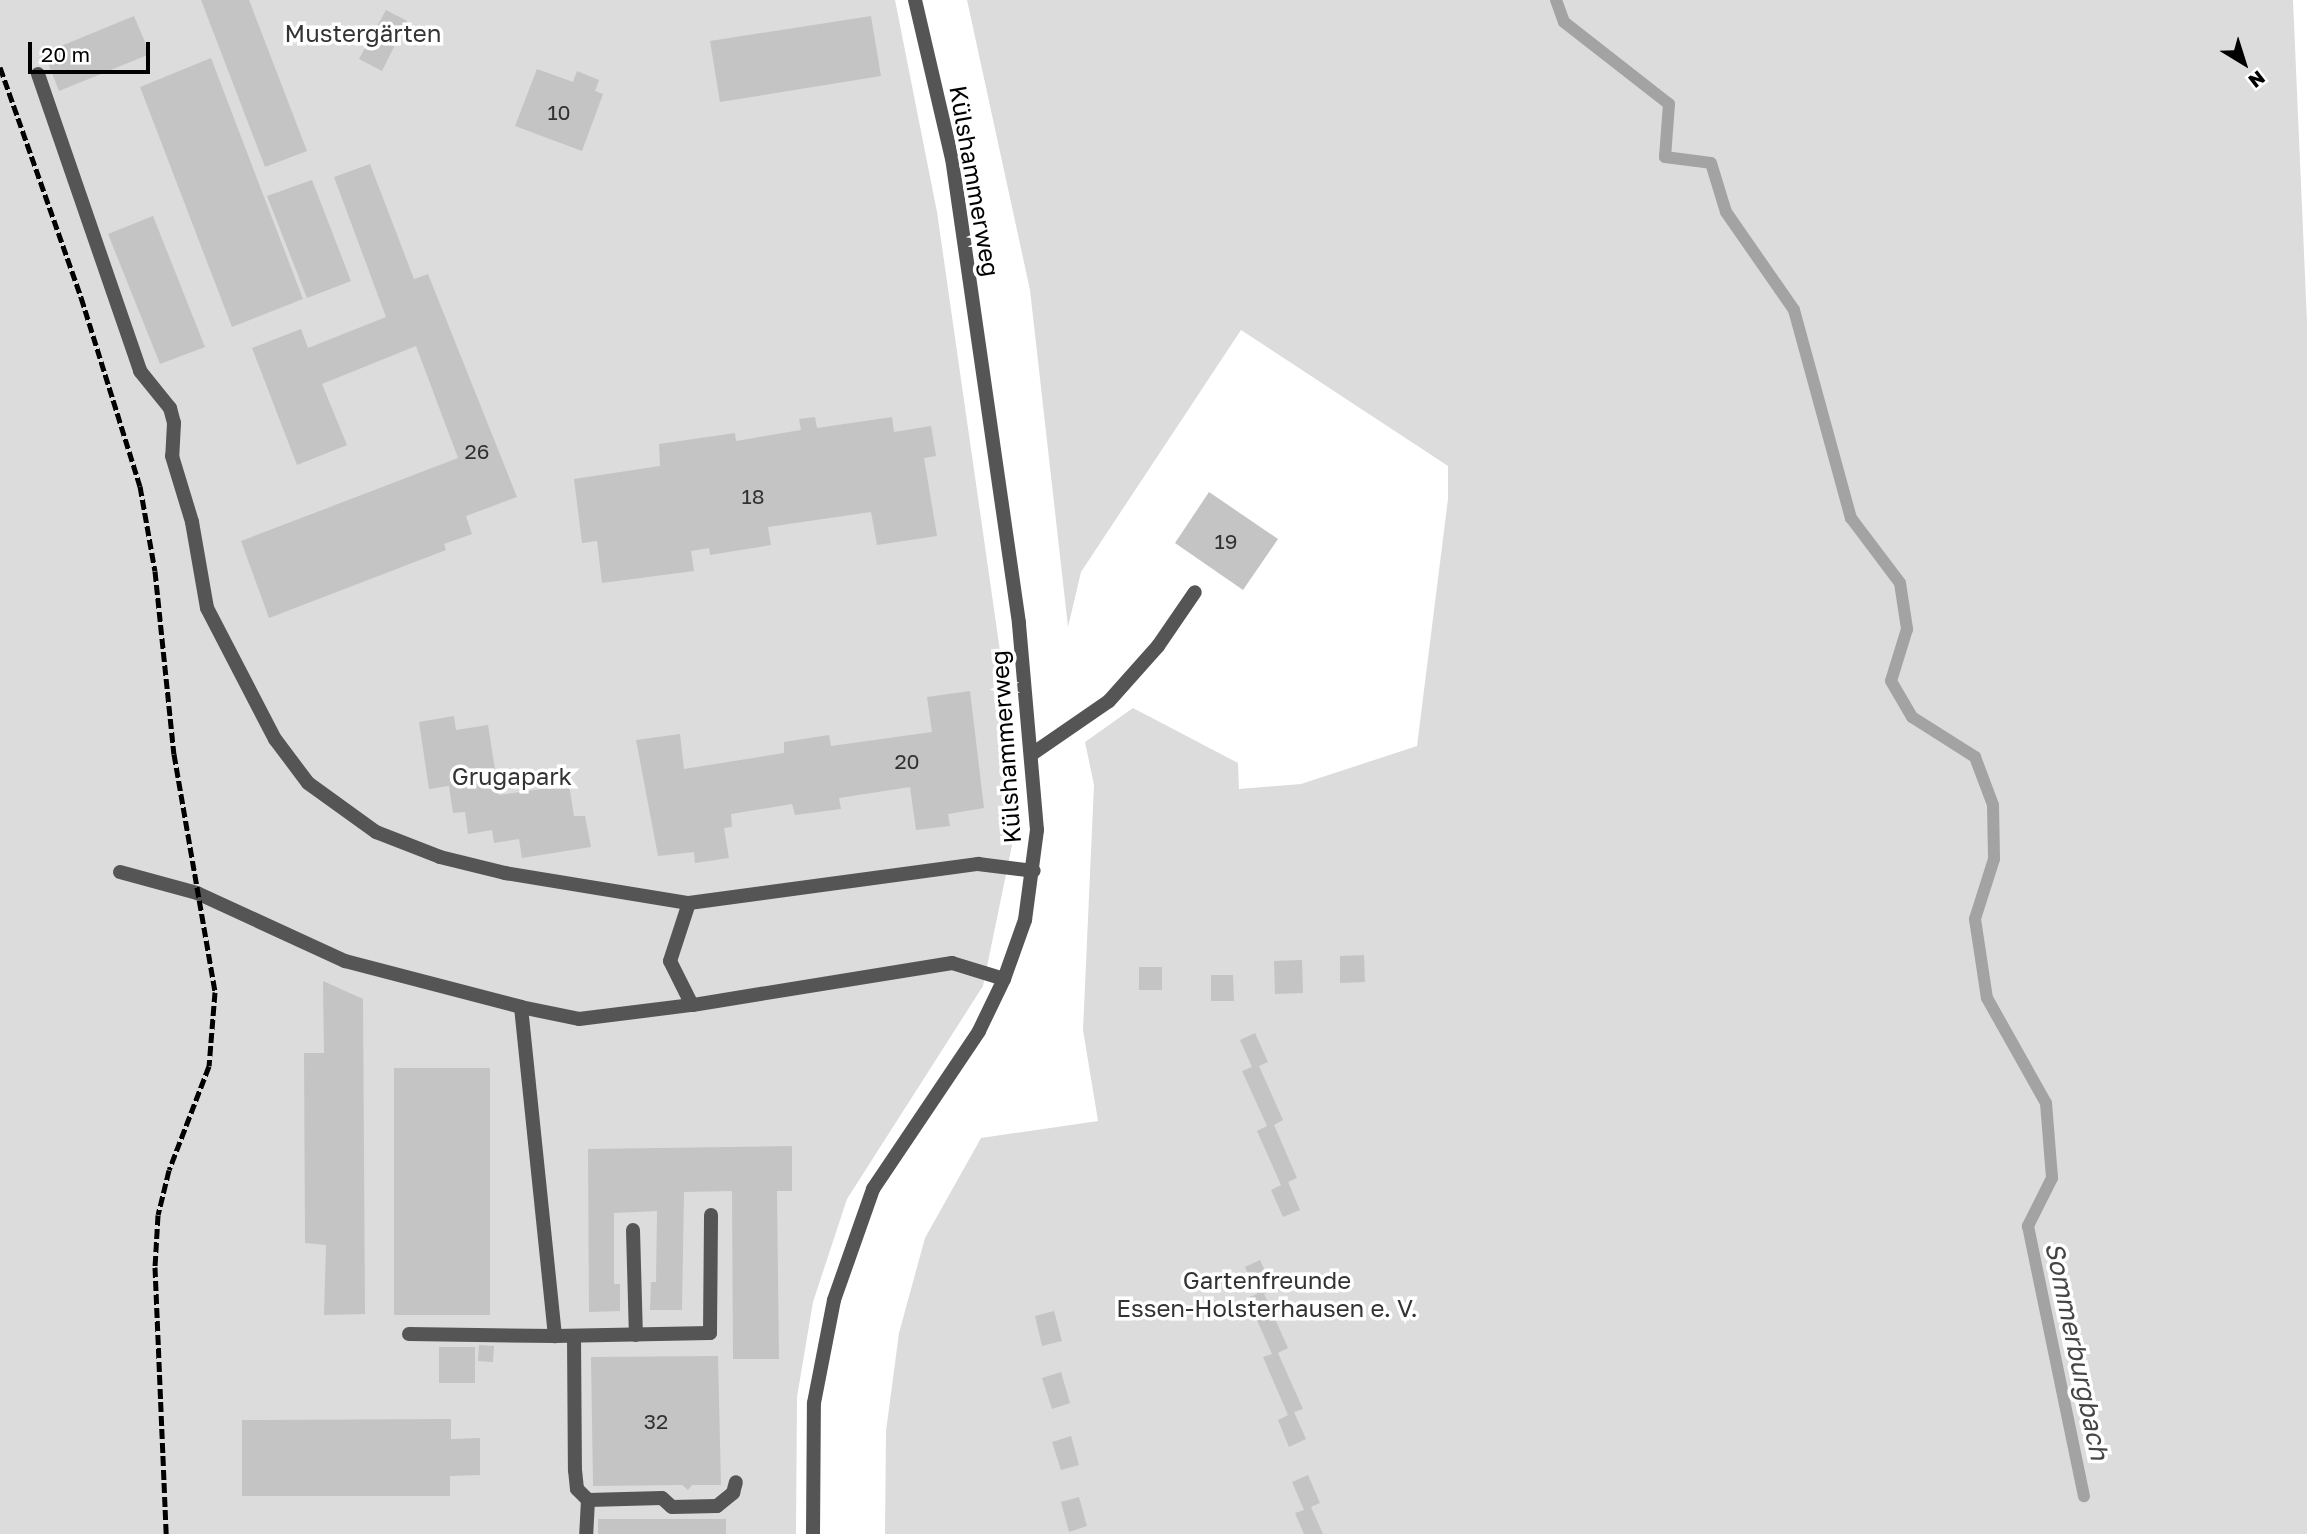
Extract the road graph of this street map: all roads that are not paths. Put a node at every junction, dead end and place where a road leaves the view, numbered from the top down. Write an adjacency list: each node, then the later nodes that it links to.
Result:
1 (915, 0): 4 (street, Külshammerweg)
2 (38, 74): 7 (street)
3 (1195, 592): 4 (street)
4 (1032, 754): 5 (street, Külshammerweg)
5 (1034, 871): 7 (street); 8 (street, Külshammerweg)
6 (120, 872): 10 (street)
7 (689, 903): 9 (street)
8 (1004, 979): 9 (street); 20 (street, Külshammerweg)
9 (692, 1005): 10 (street)
10 (521, 1007): 15 (street)
11 (711, 1215): 14 (street)
12 (634, 1230): 14 (street)
13 (409, 1334): 15 (street)
14 (636, 1335): 16 (street)
15 (555, 1336): 16 (street)
16 (574, 1336): 18 (street)
17 (736, 1482): 18 (street)
18 (588, 1500): 19 (street)
19 (586, 1534)
20 (813, 1534)

